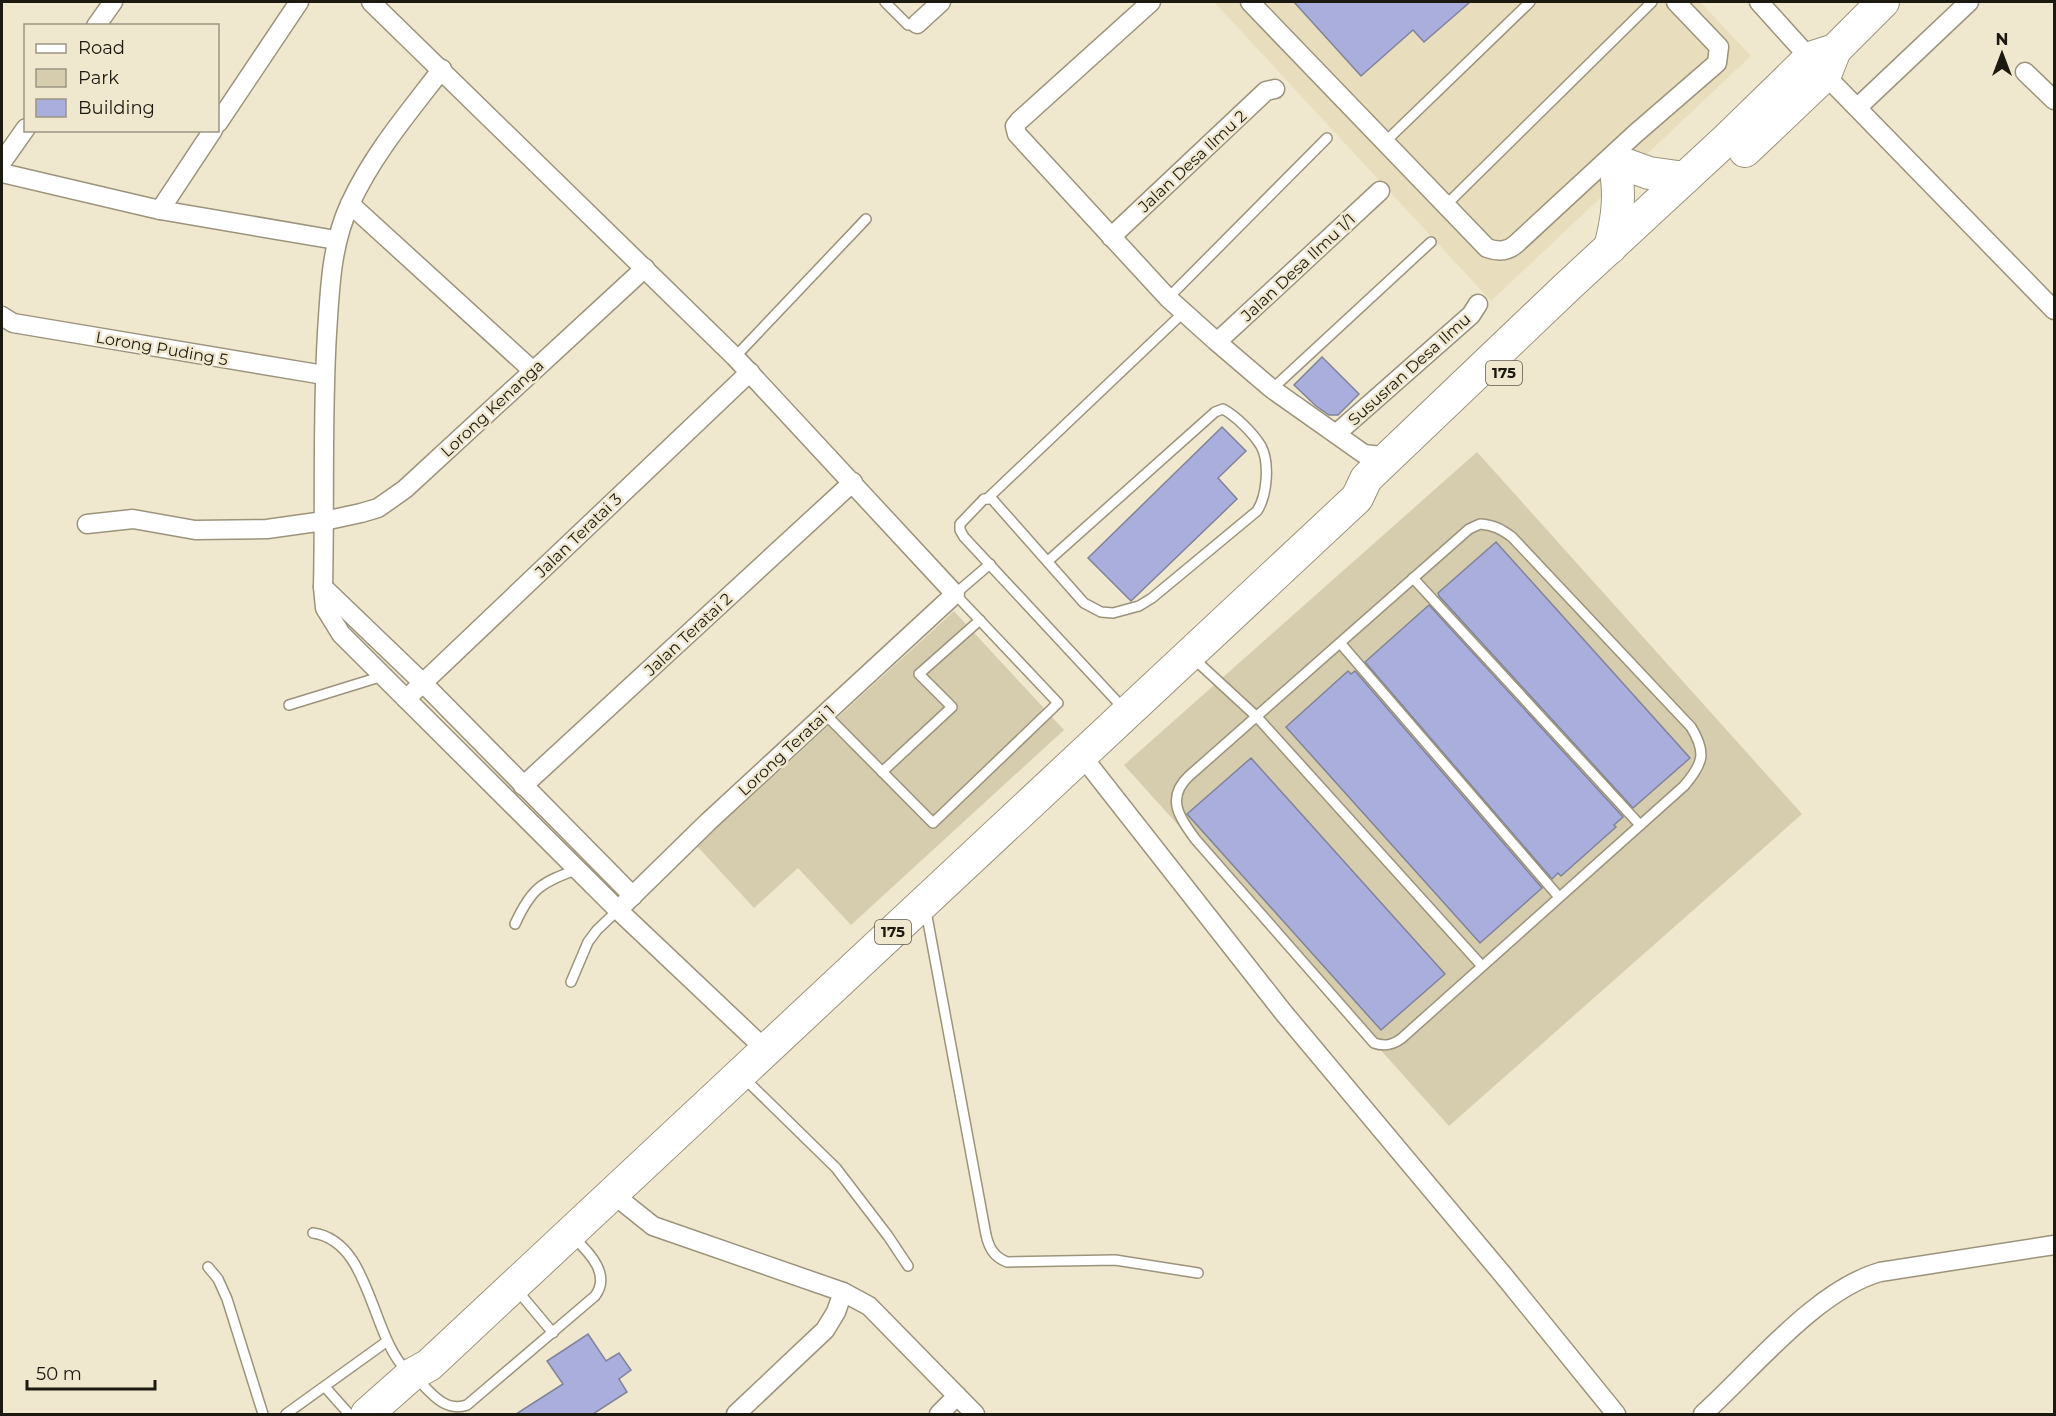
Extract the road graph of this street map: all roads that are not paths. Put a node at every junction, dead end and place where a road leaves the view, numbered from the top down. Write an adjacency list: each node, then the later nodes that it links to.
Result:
1 (112, 2): 14 (street)
2 (299, 2): 22 (street)
3 (371, 2): 17 (street)
4 (885, 2): 15 (lane)
5 (941, 2): 15 (street)
6 (1151, 2): 38 (street)
7 (1250, 2): 26 (street)
8 (1530, 2): 26 (lane)
9 (1652, 2): 34 (lane)
10 (1676, 2): 28 (street)
11 (1760, 2): 16 (street)
12 (1883, 2): 16 (highway, 175)
13 (1970, 2): 21 (street)
14 (97, 24)
15 (917, 24)
16 (1823, 61): 21 (street); 30 (highway, 175); 36 (highway, 175)
17 (442, 69): 33 (street); 42 (street)
18 (2025, 72): 20 (street)
19 (1275, 89): 38 (street, Jalan Desa Ilmu 2)
20 (2055, 100)
21 (1858, 107): 45 (street)
22 (219, 122)
23 (24, 131): 27 (street)
24 (212, 132): 35 (street)
25 (1327, 138): 43 (lane)
26 (1385, 142): 34 (street)
27 (2, 162)
28 (1622, 162): 30 (highway); 31 (street); 31 (street); 36 (street); 41 (highway)
29 (2, 173): 35 (street)
30 (1685, 178): 36 (highway, 175)
31 (1586, 179): 34 (street)
32 (1380, 191): 48 (street, Jalan Desa Ilmu 1/1)
33 (350, 204): 39 (street); 50 (street)
34 (1446, 205)
35 (159, 210): 39 (street)
36 (1658, 216): 41 (highway, 175); 55 (highway, 175)
37 (866, 219): 49 (lane)
38 (1112, 237): 43 (street)
39 (336, 240): 52 (street)
40 (1431, 242): 53 (lane)
41 (1610, 248): 55 (highway, 175)
42 (645, 268): 49 (street); 50 (street, Lorong Kenanga)
43 (1168, 298): 46 (street)
44 (1478, 304): 54 (street, Sususran Desa Ilmu)
45 (2055, 309)
46 (1184, 312): 48 (street); 57 (lane)
47 (2, 316): 52 (street, Lorong Puding 5)
48 (1217, 342): 53 (street)
49 (735, 357): 51 (street)
50 (532, 370): 58 (street, Lorong Kenanga)
51 (750, 372): 56 (street); 69 (street, Jalan Teratai 3)
52 (324, 375): 58 (street)
53 (1272, 389): 54 (street)
54 (1337, 433): 55 (street)
55 (1370, 471): 67 (highway, 175)
56 (853, 482): 64 (street); 77 (street, Jalan Teratai 2)
57 (987, 499): 60 (lane); 61 (lane)
58 (324, 521): 59 (street, Lorong Kenanga); 63 (street)
59 (87, 524)
60 (1048, 561): 60 (lane)
61 (990, 564): 64 (lane); 72 (lane)
62 (1413, 578): 66 (lane); 78 (lane); 78 (lane)
63 (323, 587): 68 (street); 69 (street)
64 (956, 594): 65 (lane); 73 (street, Lorong Teratai 1)
65 (980, 620): 76 (lane); 76 (lane)
66 (1341, 644): 74 (lane); 81 (lane)
67 (1190, 655): 72 (highway, 175); 74 (lane)
68 (383, 676): 70 (street); 71 (lane)
69 (423, 683): 70 (street, Jalan Teratai 3); 77 (street)
70 (406, 699): 79 (street)
71 (289, 705)
72 (1128, 712): 75 (highway, 175)
73 (825, 714): 76 (lane); 80 (street, Lorong Teratai 1)
74 (1257, 717): 85 (lane); 85 (lane)
75 (1082, 756): 82 (highway, 175); 111 (street)
76 (882, 772)
77 (523, 786): 80 (street)
78 (1640, 825): 81 (lane)
79 (578, 869): 83 (street); 84 (lane)
80 (633, 896): 83 (street, Lorong Teratai 1)
81 (1559, 897): 85 (lane)
82 (924, 903): 87 (highway, 175); 95 (lane)
83 (618, 910): 86 (lane); 87 (street)
84 (515, 924)
85 (1482, 966)
86 (571, 982)
87 (766, 1050): 88 (highway, 175)
88 (740, 1074): 89 (highway, 175); 93 (lane)
89 (613, 1194): 91 (highway, 175); 97 (street)
90 (313, 1233): 99 (lane)
91 (569, 1234): 96 (highway, 175); 98 (lane)
92 (2055, 1245): 112 (street)
93 (908, 1266)
94 (208, 1267): 103 (lane)
95 (1198, 1273)
96 (513, 1286): 98 (lane); 100 (highway, 175)
97 (843, 1292): 102 (street); 108 (street)
98 (553, 1333): 100 (lane)
99 (386, 1342): 100 (lane); 101 (lane)
100 (420, 1375): 106 (highway, 175); 107 (highway, 175)
101 (325, 1387): 104 (lane); 105 (lane)
102 (957, 1396): 109 (street); 110 (street)
103 (263, 1414)
104 (286, 1414)
105 (349, 1414)
106 (367, 1414)
107 (390, 1414)
108 (736, 1414)
109 (939, 1414)
110 (975, 1414)
111 (1616, 1414)
112 (1703, 1414)

